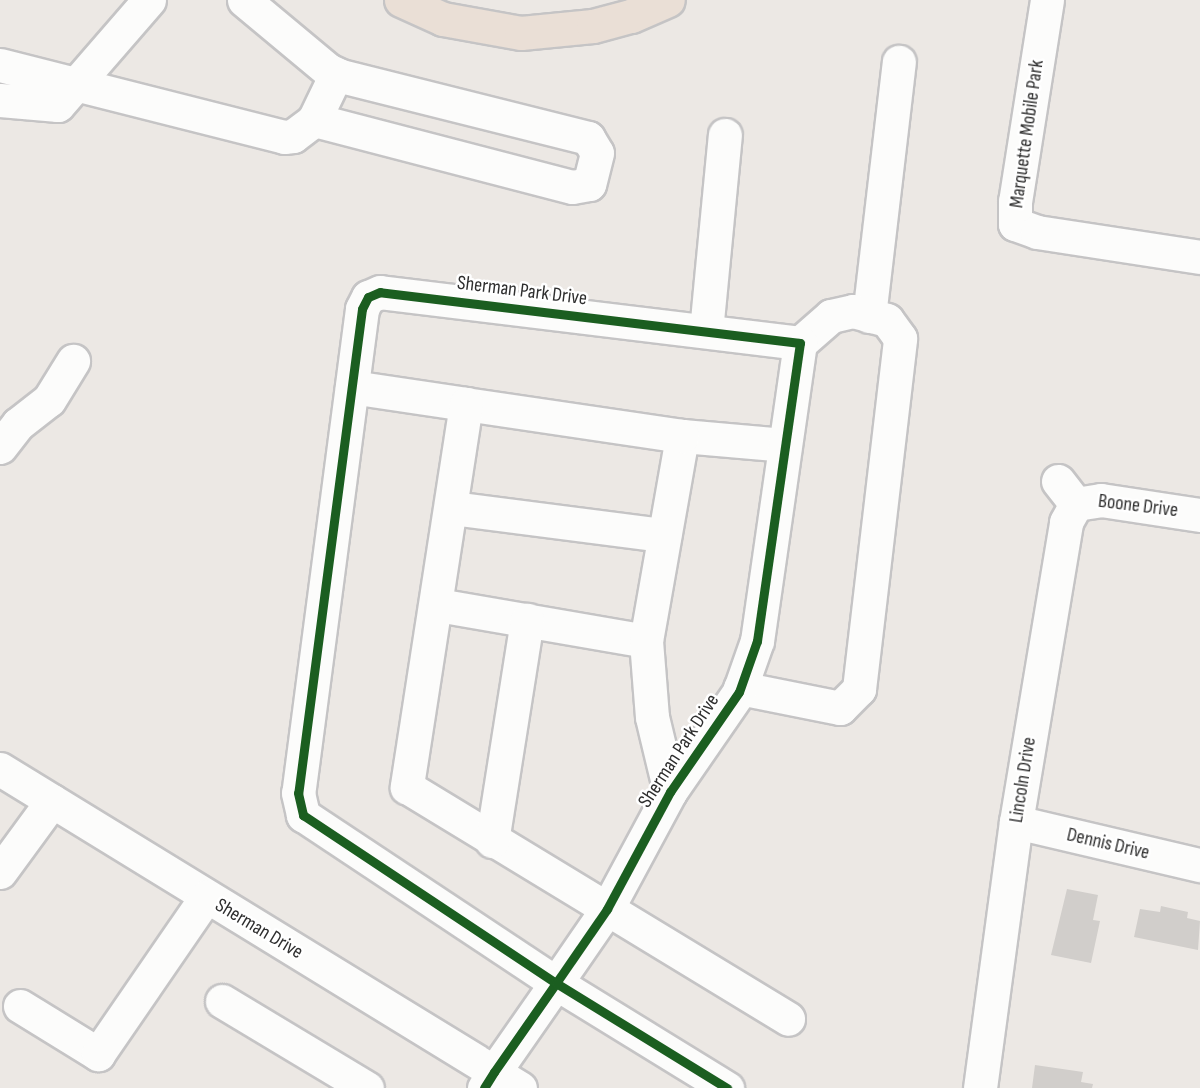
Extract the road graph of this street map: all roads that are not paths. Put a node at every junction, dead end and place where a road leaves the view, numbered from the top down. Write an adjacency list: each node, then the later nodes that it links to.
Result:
1 (149, 0): 9 (street)
2 (244, 0): 8 (street)
3 (401, 0): 4 (highway)
4 (668, 0)
5 (1047, 0): 13 (street, Marquette Mobile Park)
6 (899, 62): 14 (street)
7 (0, 65): 9 (street)
8 (336, 74): 11 (street); 11 (street)
9 (77, 84): 10 (street); 11 (street)
10 (0, 100)
11 (314, 120)
12 (725, 135): 15 (street)
13 (1200, 257)
14 (869, 315): 16 (street); 30 (street)
15 (706, 331): 16 (street, Sherman Park Drive); 18 (street, Sherman Park Drive)
16 (800, 343): 21 (street, Sherman Park Drive)
17 (73, 362): 22 (street)
18 (352, 387): 19 (street); 40 (street, Sherman Park Drive)
19 (466, 404): 20 (street); 24 (street)
20 (682, 436): 21 (street); 26 (street, Sherman Park Drive)
21 (785, 445): 30 (street, Sherman Park Drive)
22 (0, 447)
23 (1067, 493): 25 (street, Boone Drive); 34 (street, Lincoln Drive)
24 (452, 508): 26 (street); 27 (street)
25 (1200, 514)
26 (664, 535): 29 (street, Sherman Park Drive)
27 (438, 605): 28 (street); 35 (street)
28 (527, 620): 29 (street); 35 (street)
29 (646, 641): 32 (street, Sherman Park Drive)
30 (740, 688): 32 (street, Sherman Park Drive)
31 (0, 769): 33 (street, Sherman Drive)
32 (670, 792): 39 (street, Sherman Park Drive)
33 (52, 801): 37 (street); 38 (street, Sherman Drive)
34 (1016, 822): 36 (street, Dennis Drive); 47 (street, Lincoln Drive)
35 (492, 841): 39 (street)
36 (1200, 865)
37 (0, 872)
38 (206, 897): 42 (street); 44 (street, Sherman Drive)
39 (607, 909): 40 (street, Sherman Park Drive); 43 (street)
40 (556, 983): 44 (street, Sherman Park Drive); 46 (street, Sherman Park Drive)
41 (222, 1001): 45 (street)
42 (20, 1006)
43 (788, 1019)
44 (499, 1083)
45 (367, 1088)
46 (727, 1088)
47 (980, 1088)

